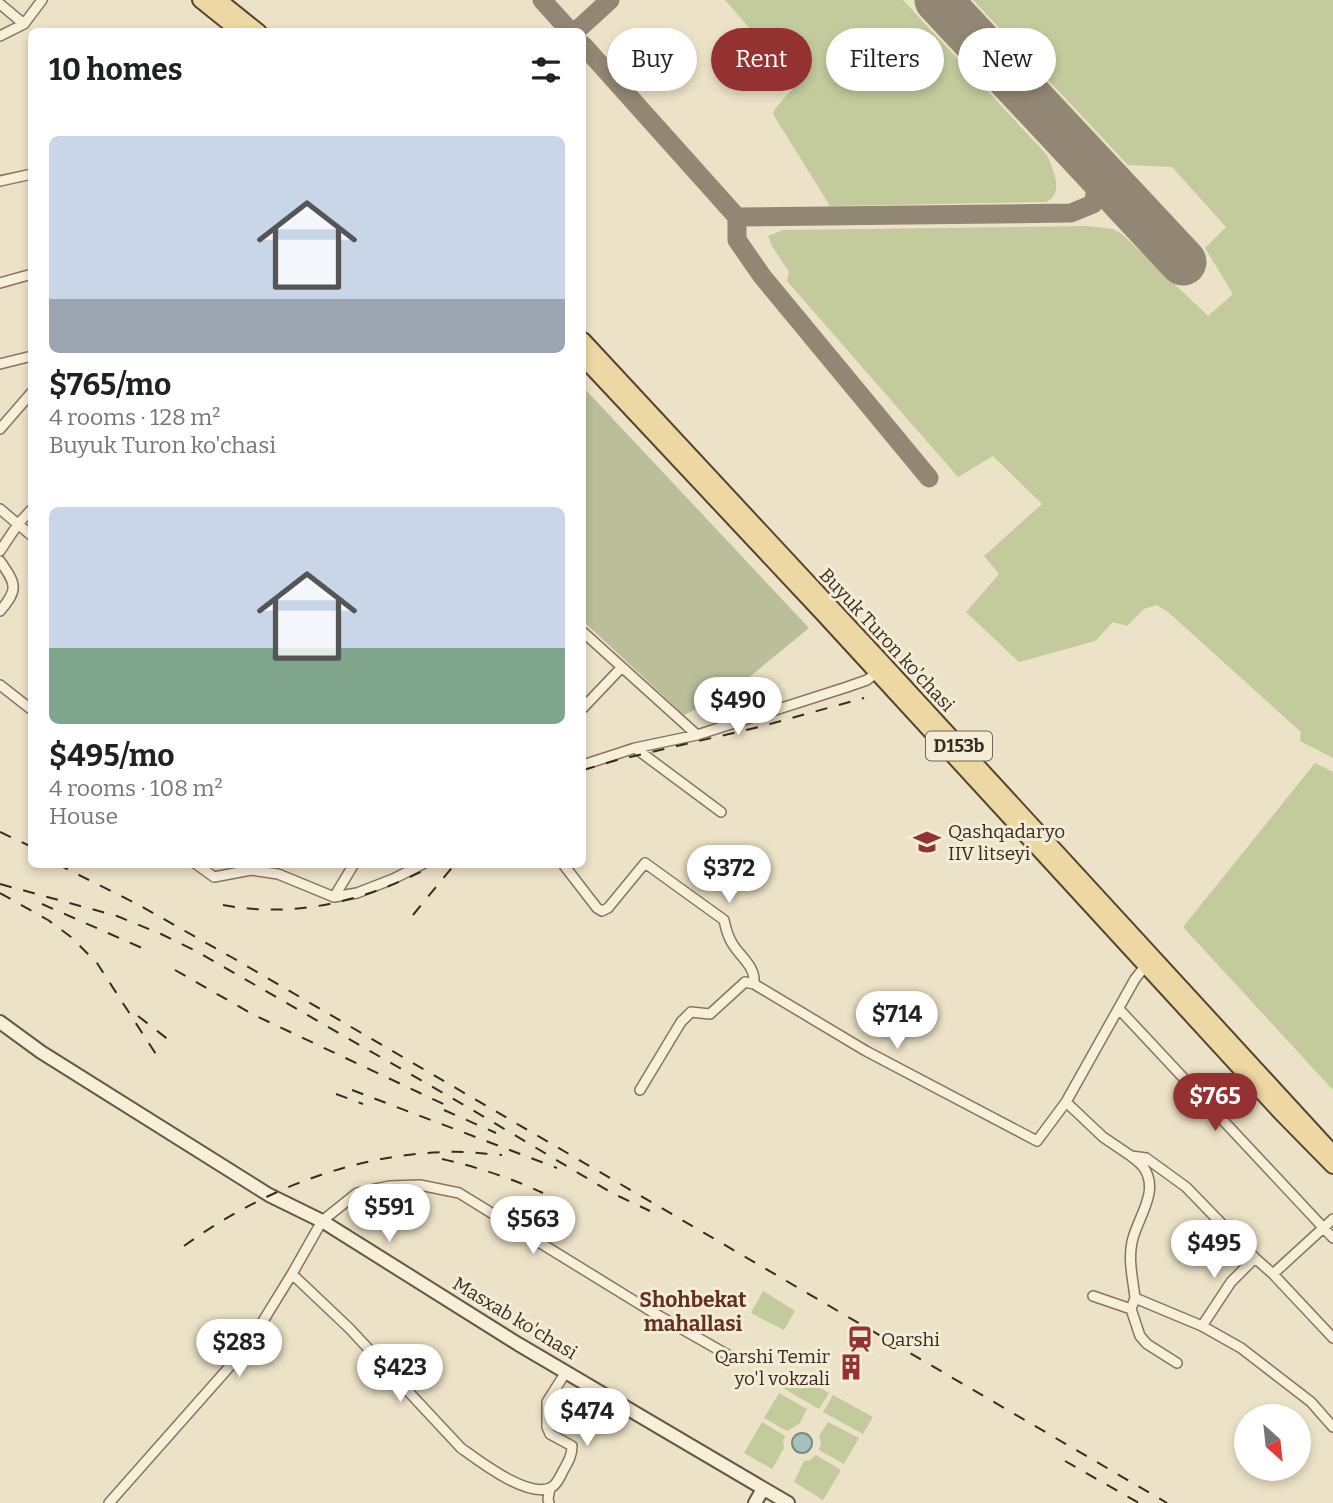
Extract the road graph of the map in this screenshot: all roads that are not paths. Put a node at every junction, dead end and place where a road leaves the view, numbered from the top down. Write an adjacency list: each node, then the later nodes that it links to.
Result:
1 (42, 0): 5 (street)
2 (200, 0): 6 (main road)
3 (219, 0): 7 (main road)
4 (0, 4): 5 (street)
5 (24, 24): 8 (street)
6 (235, 28)
7 (254, 28)
8 (0, 36)
9 (28, 175): 10 (street)
10 (0, 181)
11 (28, 275): 12 (street)
12 (0, 283)
13 (586, 343): 28 (main road, Buyuk Turon ko'chasi / D153b)
14 (28, 357): 16 (street)
15 (586, 361): 28 (main road, Buyuk Turon ko'chasi / D153b)
16 (0, 364)
17 (28, 397): 18 (street)
18 (0, 429)
19 (0, 509): 21 (street)
20 (28, 513): 21 (street)
21 (18, 524): 22 (street); 23 (street)
22 (28, 533)
23 (0, 551)
24 (0, 561): 25 (street)
25 (0, 611)
26 (586, 635): 27 (street)
27 (621, 668): 30 (street); 32 (street)
28 (881, 669): 32 (street); 41 (main road, Buyuk Turon ko'chasi / D153b); 47 (main road, Buyuk Turon ko'chasi / D153b)
29 (0, 685): 31 (street)
30 (586, 705)
31 (28, 707)
32 (697, 734): 33 (street)
33 (635, 748): 34 (street); 35 (street)
34 (586, 764)
35 (721, 812)
36 (202, 868): 40 (street)
37 (352, 868): 40 (street)
38 (416, 868): 40 (street)
39 (566, 868): 42 (street)
40 (334, 897)
41 (1146, 965): 43 (street); 49 (main road, Buyuk Turon ko'chasi / D153b)
42 (754, 984): 45 (street); 46 (street)
43 (1119, 1009): 46 (street); 52 (street)
44 (0, 1022): 51 (main road, Masxab ko'chasi)
45 (640, 1090)
46 (1066, 1102): 48 (street)
47 (1333, 1153)
48 (1131, 1156): 54 (street); 58 (street)
49 (1333, 1166)
50 (1333, 1219): 52 (street)
51 (322, 1221): 56 (street); 62 (street); 64 (main road, Masxab ko'chasi)
52 (1324, 1228): 53 (street); 55 (street)
53 (1333, 1238)
54 (1255, 1258): 55 (street); 60 (street)
55 (1273, 1274): 61 (street)
56 (292, 1275): 66 (street); 69 (street)
57 (1093, 1296): 59 (street)
58 (1135, 1298): 59 (street); 60 (street)
59 (1131, 1309): 63 (street)
60 (1202, 1326): 65 (street)
61 (1333, 1338)
62 (734, 1359)
63 (1177, 1363)
64 (566, 1372): 66 (street); 67 (main road, Masxab ko'chasi)
65 (1333, 1427)
66 (550, 1489): 70 (street)
67 (763, 1489): 68 (main road, Masxab ko'chasi); 71 (main road)
68 (780, 1501)
69 (110, 1503)
70 (549, 1503)
71 (755, 1503)

